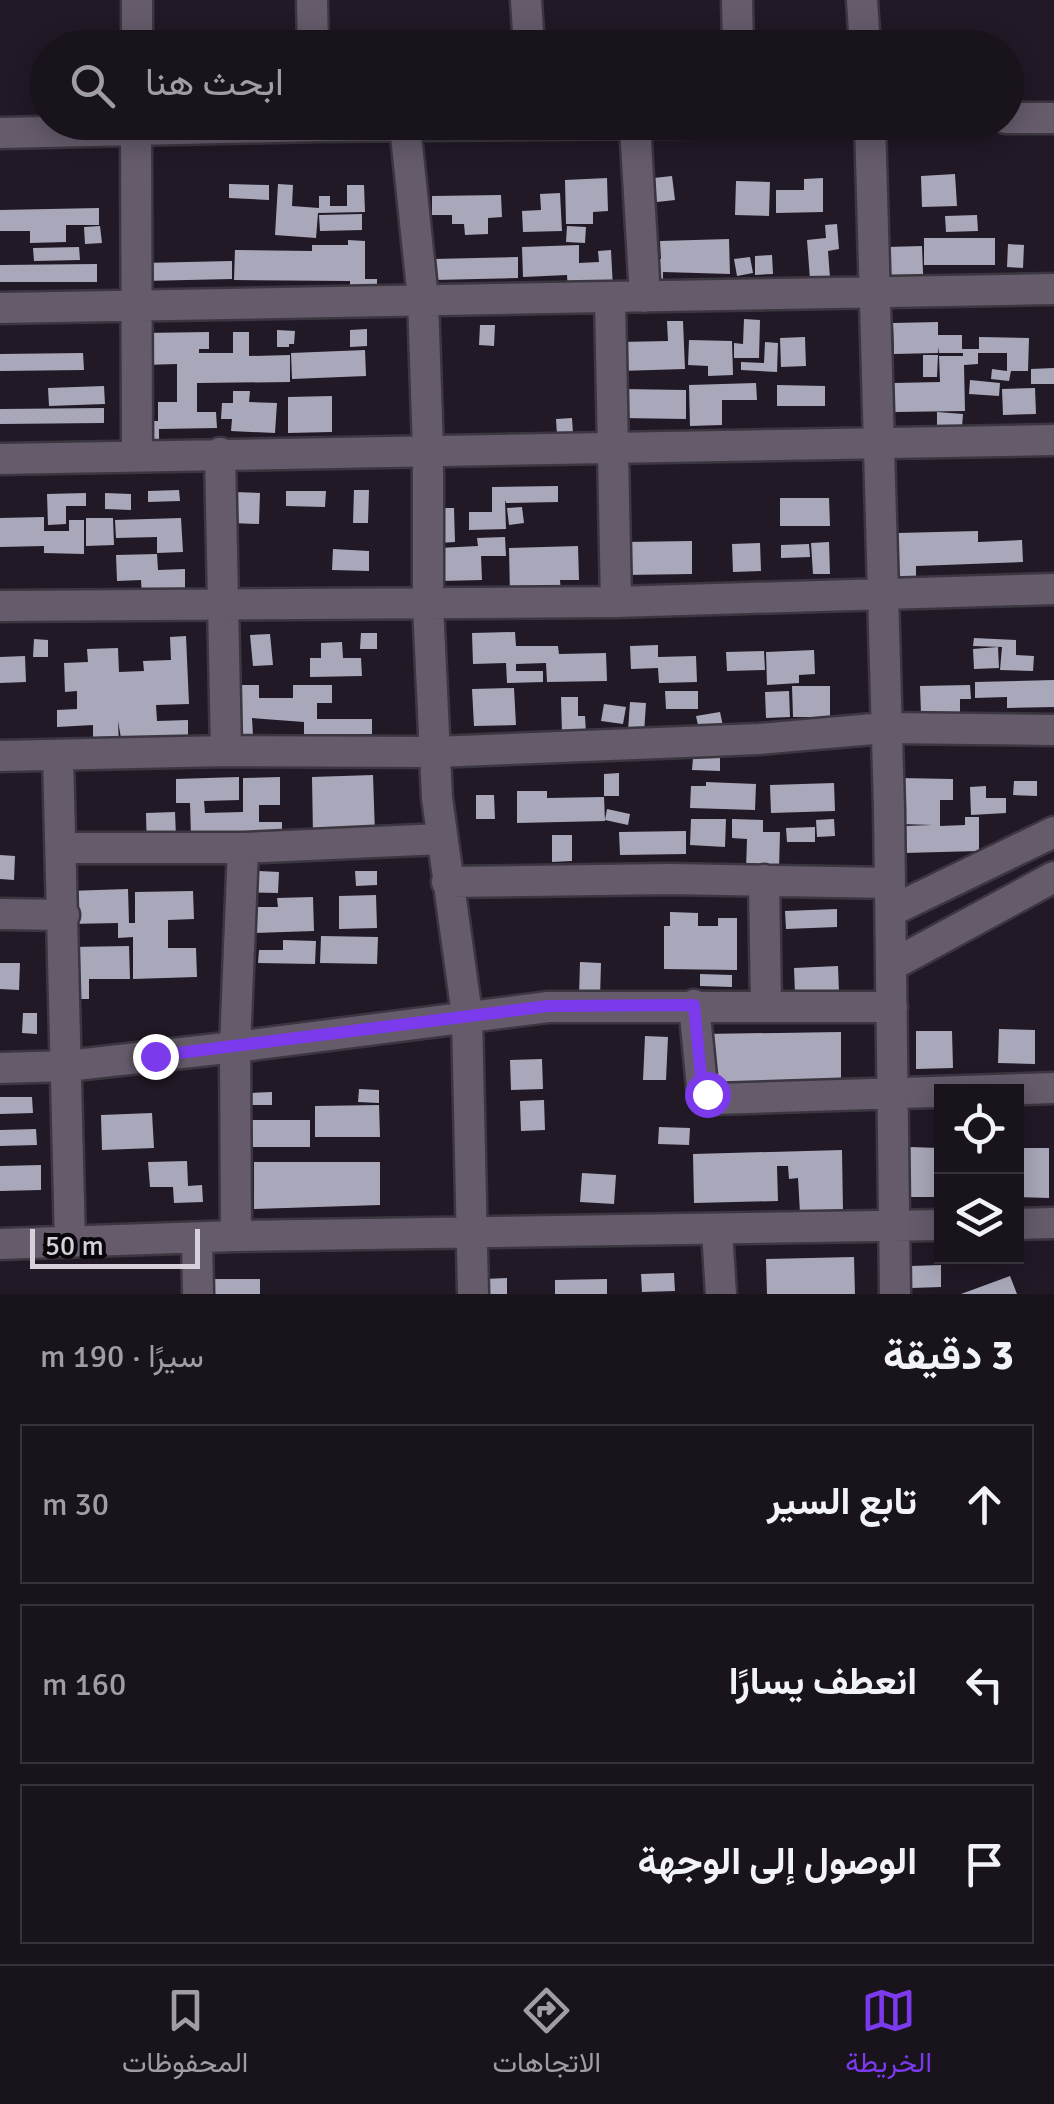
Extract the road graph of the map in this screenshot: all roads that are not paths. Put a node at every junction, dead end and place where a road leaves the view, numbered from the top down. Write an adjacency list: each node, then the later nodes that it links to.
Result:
1 (137, 0): 6 (street)
2 (312, 0): 7 (street)
3 (526, 0): 8 (street)
4 (737, 0): 9 (street)
5 (862, 0): 10 (street)
6 (136, 30)
7 (313, 30)
8 (528, 30)
9 (738, 30)
10 (864, 30)
11 (1024, 118): 12 (street)
12 (1054, 118)
13 (30, 132): 14 (street)
14 (0, 134)
15 (136, 140): 24 (street)
16 (406, 140): 23 (street)
17 (636, 140): 21 (street)
18 (871, 140): 20 (street)
19 (1054, 290): 20 (street)
20 (877, 292): 21 (street); 27 (street)
21 (645, 297): 22 (street)
22 (610, 298): 23 (street); 28 (street)
23 (423, 299): 24 (street); 29 (street)
24 (136, 305): 25 (street); 31 (street)
25 (0, 308)
26 (1054, 440): 27 (street)
27 (879, 442): 28 (street); 34 (street)
28 (611, 449): 29 (street); 35 (street)
29 (428, 452): 30 (street); 37 (street)
30 (220, 453): 31 (street); 36 (street)
31 (136, 455): 32 (street)
32 (0, 459)
33 (1054, 589): 34 (street)
34 (884, 592): 35 (street); 39 (street)
35 (616, 602): 37 (street)
36 (224, 603): 37 (street); 38 (street); 41 (street)
37 (428, 605): 42 (street)
38 (0, 606)
39 (885, 728): 40 (street); 42 (street); 52 (street)
40 (1054, 730)
41 (226, 751): 42 (street); 43 (street)
42 (435, 752): 46 (street)
43 (58, 755): 44 (street); 47 (street)
44 (0, 756)
45 (1054, 832): 52 (street)
46 (441, 839): 48 (street); 51 (street)
47 (61, 848): 48 (street); 54 (street)
48 (243, 848): 60 (street)
49 (1054, 878): 55 (street)
50 (764, 880): 51 (street); 52 (street); 57 (street)
51 (446, 882): 59 (street)
52 (890, 897): 55 (street)
53 (0, 914): 54 (street)
54 (64, 914): 61 (street)
55 (892, 964): 58 (street)
56 (694, 1005): 57 (street); 59 (street); 64 (street)
57 (766, 1006): 58 (street)
58 (892, 1006): 64 (street)
59 (466, 1015): 60 (street); 70 (street)
60 (235, 1048): 61 (street); 71 (street)
61 (67, 1066): 62 (street); 73 (street)
62 (0, 1068)
63 (1054, 1088): 64 (street)
64 (892, 1092): 68 (street)
65 (1054, 1223): 66 (street)
66 (1024, 1224)
67 (934, 1225): 68 (street)
68 (894, 1226): 69 (street); 78 (street)
69 (717, 1230): 70 (street); 77 (street)
70 (472, 1232): 71 (street); 76 (street)
71 (236, 1236): 72 (street)
72 (197, 1238): 73 (street); 75 (street)
73 (70, 1242): 74 (street)
74 (0, 1244)
75 (198, 1294)
76 (473, 1294)
77 (721, 1294)
78 (895, 1294)

